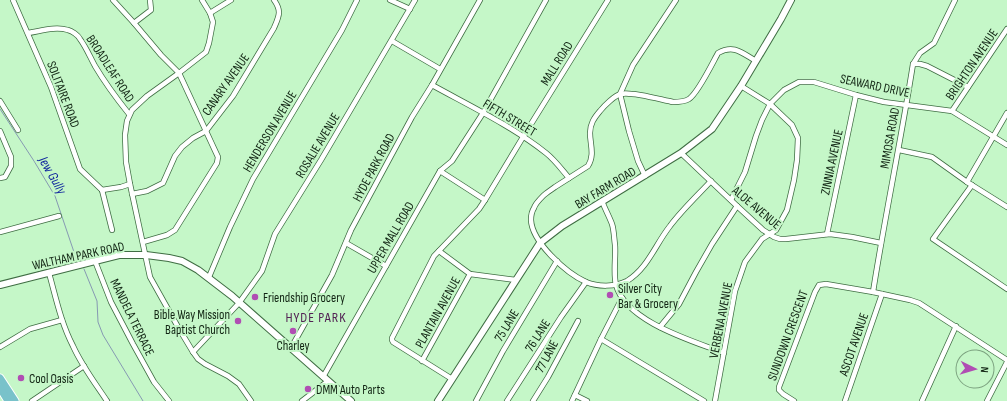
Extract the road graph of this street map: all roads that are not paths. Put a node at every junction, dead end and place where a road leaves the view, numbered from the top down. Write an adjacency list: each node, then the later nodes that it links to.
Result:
1 (13, 0): 20 (street, SOLITAIRE ROAD)
2 (113, 0): 18 (street)
3 (150, 0): 18 (street)
4 (202, 0): 17 (street)
5 (231, 0): 17 (street)
6 (274, 0): 40 (street, CANARY AVENUE)
7 (357, 0): 77 (street, HENDERSON AVENUE)
8 (390, 0): 16 (street)
9 (415, 0): 16 (street, ROSALIE AVENUE)
10 (480, 0): 24 (street, HYDE PARK ROAD)
11 (546, 0): 35 (street, UPPER MALL ROAD)
12 (608, 0): 41 (street, MALL ROAD)
13 (676, 0): 29 (street)
14 (791, 0): 22 (street, BAY FARM ROAD)
15 (955, 0): 23 (street)
16 (410, 9): 21 (street, ROSALIE AVENUE)
17 (210, 13): 25 (street)
18 (134, 23): 25 (street)
19 (1007, 29): 28 (street, BRIGHTON AVENUE)
20 (28, 33): 37 (street, BROADLEAF ROAD); 54 (street, SOLITAIRE ROAD)
21 (392, 41): 24 (street); 86 (street, ROSALIE AVENUE)
22 (756, 61): 27 (street, BAY FARM ROAD); 29 (street)
23 (913, 64): 28 (street); 33 (street, MIMOSA ROAD)
24 (440, 69): 26 (street, HYDE PARK ROAD)
25 (179, 73): 37 (street); 40 (street)
26 (432, 85): 35 (street, FIFTH STREET); 67 (street, HYDE PARK ROAD)
27 (741, 86): 32 (street); 45 (street, BAY FARM ROAD)
28 (968, 87): 34 (street, BRIGHTON AVENUE)
29 (620, 94): 47 (street); 49 (street)
30 (856, 95): 32 (street, SEAWARD DRIVE); 33 (street, SEAWARD DRIVE); 65 (street, ZINNIA AVENUE)
31 (0, 102): 38 (street)
32 (770, 104): 57 (street, SEAWARD DRIVE); 64 (street, VERBENA AVENUE)
33 (906, 104): 34 (street, SEAWARD DRIVE); 44 (street, MIMOSA ROAD)
34 (952, 111): 42 (street, SEAWARD DRIVE)
35 (483, 113): 41 (street, FIFTH STREET); 46 (street, UPPER MALL ROAD)
36 (1007, 113): 42 (street)
37 (129, 114): 52 (street)
38 (18, 130)
39 (0, 131): 48 (street)
40 (206, 131): 55 (street, CANARY AVENUE); 66 (street)
41 (523, 137): 49 (street, FIFTH STREET); 56 (street, MALL ROAD)
42 (993, 137): 43 (street, SEAWARD DRIVE); 51 (street)
43 (1007, 145)
44 (899, 150): 51 (street); 69 (street, MIMOSA ROAD)
45 (681, 153): 47 (street, BAY FARM ROAD); 50 (street, ALOE AVENUE)
46 (440, 171): 56 (street); 74 (street, UPPER MALL ROAD)
47 (644, 176): 58 (street, BAY FARM ROAD)
48 (0, 178)
49 (570, 178): 68 (street)
50 (711, 182): 57 (street, ALOE AVENUE); 81 (street)
51 (967, 182): 53 (street)
52 (130, 184): 54 (street); 55 (street)
53 (972, 185): 60 (street); 82 (street)
54 (102, 190): 62 (street)
55 (132, 194): 66 (street)
56 (485, 200): 70 (street, MALL ROAD)
57 (731, 200): 59 (street, ALOE AVENUE)
58 (602, 201): 68 (street, BAY FARM ROAD); 81 (street)
59 (737, 206): 64 (street, ALOE AVENUE); 90 (street)
60 (1007, 207)
61 (59, 216): 63 (street)
62 (112, 230)
63 (0, 232)
64 (770, 234): 65 (street, ALOE AVENUE); 95 (street, VERBENA AVENUE)
65 (827, 234): 69 (street, ALOE AVENUE)
66 (143, 242): 71 (street)
67 (346, 243): 74 (street); 93 (street, HYDE PARK ROAD)
68 (540, 243): 73 (street); 78 (street, BAY FARM ROAD)
69 (881, 243): 83 (street, MIMOSA ROAD)
70 (439, 251): 76 (street); 96 (street, MALL ROAD)
71 (146, 255): 72 (street, WALTHAM PARK ROAD); 77 (street, WALTHAM PARK ROAD); 94 (street)
72 (95, 261): 75 (street, WALTHAM PARK ROAD); 108 (street, MANDELA TERRACE)
73 (557, 261): 79 (street); 113 (street, 75 LANE)
74 (386, 266): 100 (street, UPPER MALL ROAD)
75 (49, 273): 80 (street, WALTHAM PARK ROAD); 87 (street)
76 (470, 274): 78 (street); 96 (street, PLANTAIN AVENUE)
77 (209, 278): 86 (street, WALTHAM PARK ROAD)
78 (516, 280): 101 (street, BAY FARM ROAD)
79 (586, 282): 81 (street); 114 (street, 76 LANE)
80 (0, 285)
81 (616, 285): 85 (street)
82 (1007, 289)
83 (873, 292): 84 (street, SUNDOWN CRESCENT); 120 (street, SUNDOWN CRESCENT)
84 (882, 294): 89 (street, SUNDOWN CRESCENT); 121 (street, ASCOT AVENUE)
85 (622, 298): 90 (street); 91 (street)
86 (239, 303): 93 (street, WALTHAM PARK ROAD); 94 (street, ROSALIE AVENUE)
87 (62, 320): 92 (street); 98 (street)
88 (578, 321): 115 (street, 77 LANE)
89 (956, 326): 97 (street, SUNDOWN CRESCENT); 122 (street)
90 (660, 327): 95 (street)
91 (601, 339): 103 (street); 118 (street)
92 (0, 347)
93 (291, 348): 100 (street, WALTHAM PARK ROAD)
94 (193, 352): 109 (street)
95 (724, 352): 119 (street, VERBENA AVENUE)
96 (422, 361): 101 (street)
97 (1007, 361): 123 (street)
98 (84, 366): 106 (street); 107 (street)
99 (0, 378): 105 (main road)
100 (326, 379): 110 (street); 111 (street, WALTHAM PARK ROAD)
101 (452, 379): 112 (street, BAY FARM ROAD)
102 (0, 388): 104 (main road)
103 (575, 394): 116 (street); 117 (street)
104 (8, 401)
105 (15, 401)
106 (32, 401)
107 (107, 401)
108 (169, 401)
109 (252, 401)
110 (302, 401)
111 (351, 401)
112 (438, 401)
113 (476, 401)
114 (507, 401)
115 (533, 401)
116 (572, 401)
117 (587, 401)
118 (704, 401)
119 (715, 401)
120 (794, 401)
121 (845, 401)
122 (922, 401)
123 (987, 401)

